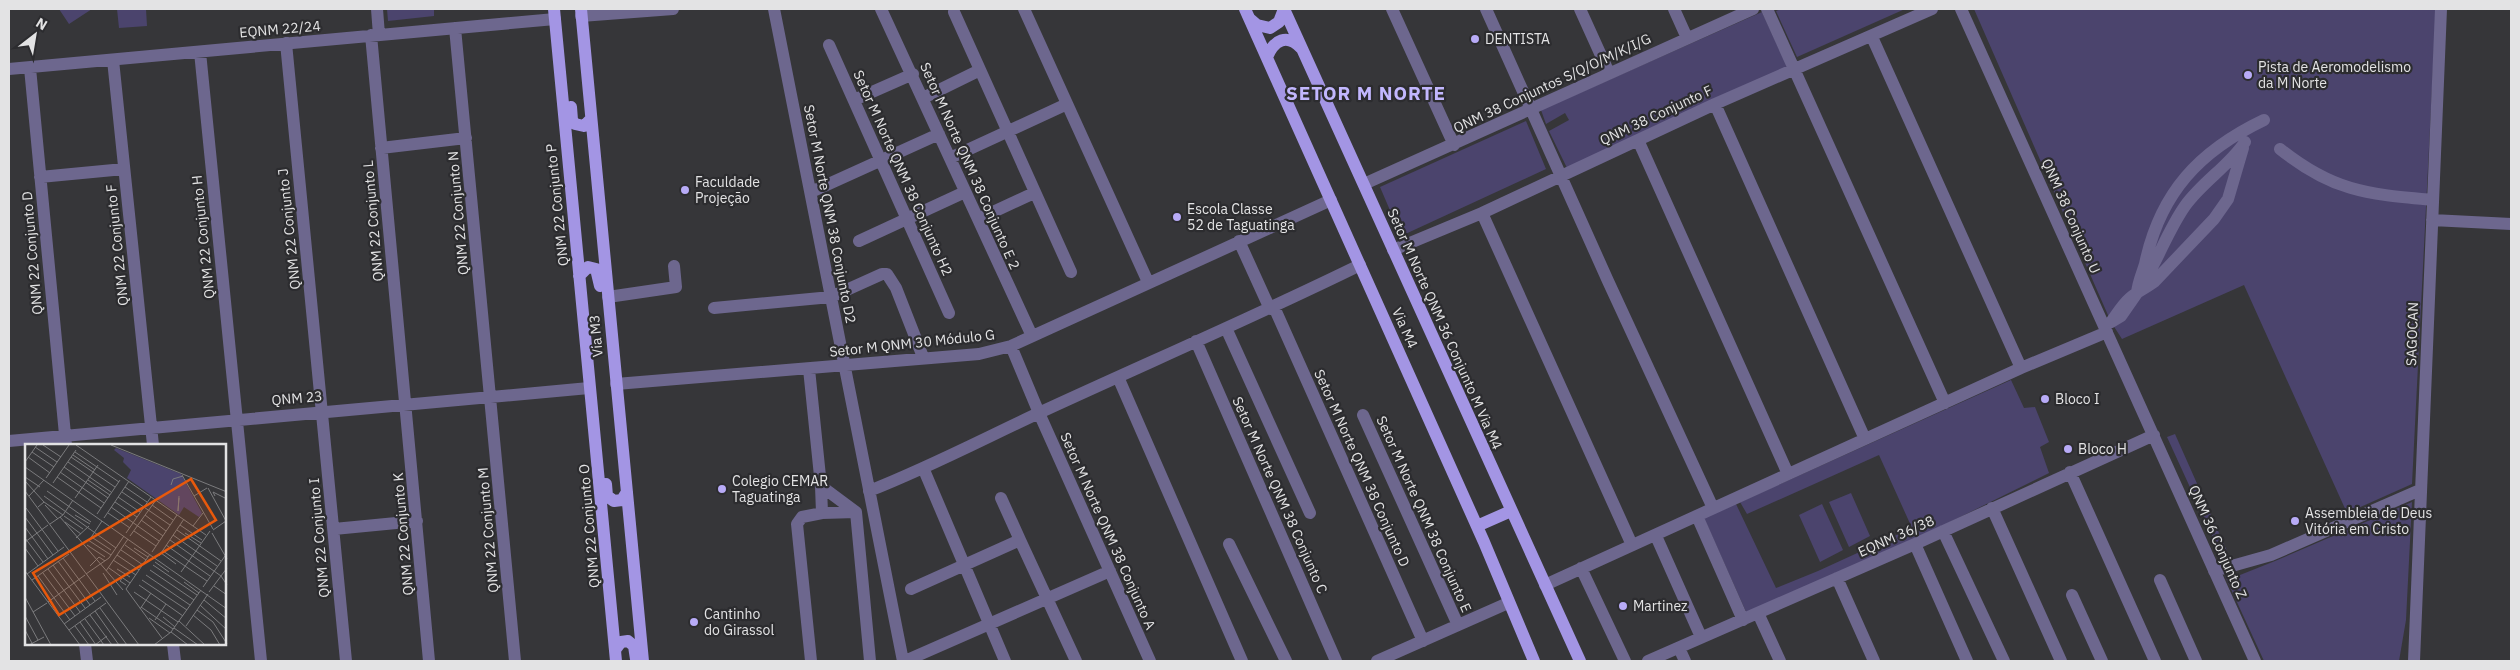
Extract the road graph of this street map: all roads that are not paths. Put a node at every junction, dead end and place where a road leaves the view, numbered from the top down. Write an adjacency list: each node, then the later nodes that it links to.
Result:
1 (377, 9): 21 (street, QNM 22 Conjunto L)
2 (673, 9): 16 (street)
3 (774, 9): 57 (street, Setor M Norte QNM 38 Conjunto D2)
4 (881, 9): 35 (street, Setor M Norte QNM 38 Conjunto E 2)
5 (1024, 9): 38 (street)
6 (1284, 9): 18 (main road); 26 (main road, Setor M Norte QNM 36 Conjunto M Via M4)
7 (1392, 9): 47 (street)
8 (1486, 9): 40 (street)
9 (1580, 9): 34 (street)
10 (1674, 9): 23 (street)
11 (1753, 9): 23 (street, QNM 38 Conjuntos S/Q/O/M/K/I/G)
12 (1767, 9): 32 (street)
13 (1932, 9): 22 (street, QNM 38 Conjunto F)
14 (1961, 9): 83 (street, QNM 38 Conjunto U)
15 (2441, 9): 61 (street, SAGOCAN)
16 (581, 12): 41 (main road, Via M3)
17 (954, 12): 33 (street)
18 (1247, 13): 28 (main road, Via M4)
19 (555, 18): 20 (street, EQNM 22/24); 41 (main road); 74 (main road, QNM 22 Conjunto P)
20 (455, 28): 21 (street, EQNM 22/24); 44 (street, QNM 22 Conjunto N)
21 (375, 35): 24 (street, EQNM 22/24); 48 (street, QNM 22 Conjunto L)
22 (1872, 37): 32 (street, QNM 38 Conjunto F); 91 (street)
23 (1687, 38): 34 (street, QNM 38 Conjuntos S/Q/O/M/K/I/G)
24 (286, 43): 27 (street, EQNM 22/24); 98 (street, QNM 22 Conjunto J)
25 (829, 45): 37 (street, Setor M Norte QNM 38 Conjunto H2)
26 (1303, 50): 28 (main road); 56 (main road, Setor M Norte QNM 36 Conjunto M Via M4)
27 (200, 52): 29 (street, EQNM 22/24); 102 (street, QNM 22 Conjunto H)
28 (1266, 57): 60 (main road, Via M4)
29 (113, 60): 30 (street, EQNM 22/24); 53 (street, QNM 22 Conjunto F)
30 (30, 68): 31 (street, EQNM 22/24); 55 (street, QNM 22 Conjunto D)
31 (9, 69)
32 (1793, 69): 39 (street, QNM 38 Conjunto F); 97 (street)
33 (980, 70): 36 (street); 42 (street)
34 (1609, 73): 40 (street, QNM 38 Conjuntos S/Q/O/M/K/I/G)
35 (913, 74): 36 (street, Setor M Norte QNM 38 Conjunto E 2); 37 (street)
36 (923, 98): 43 (street, Setor M Norte QNM 38 Conjunto E 2)
37 (854, 100): 52 (street, Setor M Norte QNM 38 Conjunto H2)
38 (1067, 104): 42 (street); 75 (street)
39 (1715, 104): 45 (street, QNM 38 Conjunto F); 105 (street)
40 (1531, 108): 47 (street, QNM 38 Conjuntos S/Q/O/M/K/I/G); 54 (street)
41 (591, 119): 77 (main road, Via M3)
42 (1007, 131): 51 (street); 59 (street)
43 (939, 134): 51 (street, Setor M Norte QNM 38 Conjunto E 2); 52 (street)
44 (466, 138): 48 (street); 95 (street, QNM 22 Conjunto N)
45 (1638, 140): 54 (street, QNM 38 Conjunto F); 111 (street)
46 (2245, 142): 50 (street); 62 (street); 76 (street)
47 (1454, 145): 56 (street, QNM 38 Conjuntos S/Q/O/M/K/I/G)
48 (382, 148): 96 (street, QNM 22 Conjunto L)
49 (2280, 149): 61 (street)
50 (2238, 153): 62 (street); 76 (street)
51 (950, 158): 58 (street, Setor M Norte QNM 38 Conjunto E 2)
52 (881, 160): 57 (street); 65 (street, Setor M Norte QNM 38 Conjunto H2)
53 (124, 170): 55 (street); 103 (street, QNM 22 Conjunto F)
54 (1560, 175): 63 (street, QNM 38 Conjunto F); 117 (street)
55 (40, 177): 106 (street, QNM 22 Conjunto D)
56 (1364, 184): 70 (main road, Setor M Norte QNM 36 Conjunto M Via M4)
57 (812, 192): 78 (street, Setor M Norte QNM 38 Conjunto D2)
58 (965, 192): 64 (street, Setor M Norte QNM 38 Conjunto E 2); 65 (street)
59 (1034, 193): 64 (street); 73 (street)
60 (1331, 200): 69 (street, Setor M QNM 30 Módulo G); 71 (main road, Via M4)
61 (2433, 200): 66 (street, SAGOCAN)
62 (2222, 209): 76 (street)
63 (1482, 213): 70 (street, QNM 38 Conjunto F); 132 (street)
64 (978, 219): 84 (street, Setor M Norte QNM 38 Conjunto E 2)
65 (907, 220): 68 (street); 81 (street, Setor M Norte QNM 38 Conjunto H2)
66 (2432, 220): 67 (street); 113 (street, SAGOCAN)
67 (2511, 224)
68 (859, 241)
69 (1239, 241): 75 (street, Setor M QNM 30 Módulo G); 80 (street, Setor M Norte QNM 38 Conjunto D)
70 (1393, 250): 119 (main road, Setor M Norte QNM 36 Conjunto M Via M4)
71 (1360, 265): 80 (street); 125 (main road, Via M4)
72 (674, 266): 77 (street)
73 (1071, 272)
74 (579, 276): 87 (main road); 94 (main road, QNM 22 Conjunto P)
75 (1148, 282): 84 (street, Setor M QNM 30 Módulo G)
76 (2137, 293)
77 (608, 297): 87 (main road, Via M3)
78 (831, 297): 79 (street); 88 (street); 89 (street, Setor M Norte QNM 38 Conjunto D2)
79 (714, 308)
80 (1272, 308): 82 (street); 149 (street, Setor M Norte QNM 38 Conjunto D)
81 (949, 313)
82 (1226, 328): 85 (street); 122 (street)
83 (2107, 332): 91 (street); 104 (street, QNM 38 Conjunto U)
84 (1032, 336): 86 (street, Setor M QNM 30 Módulo G)
85 (1196, 341): 92 (street); 170 (street, Setor M Norte QNM 38 Conjunto C)
86 (1012, 346): 88 (street, Setor M QNM 30 Módulo G); 100 (street, Setor M Norte QNM 38 Conjunto A)
87 (613, 355): 93 (main road, Via M3)
88 (923, 357): 89 (street, Setor M QNM 30 Módulo G)
89 (844, 366): 90 (street, Setor M QNM 30 Módulo G); 114 (street, Setor M Norte QNM 38 Conjunto D2)
90 (808, 368): 93 (street, Setor M QNM 30 Módulo G); 112 (street)
91 (2022, 368): 97 (street)
92 (1118, 377): 100 (street); 168 (street)
93 (616, 384): 115 (main road, Via M3)
94 (589, 388): 95 (street, QNM 23); 99 (main road, QNM 22 Conjunto O)
95 (491, 395): 96 (street, QNM 23); 160 (street, QNM 22 Conjunto M)
96 (406, 403): 98 (street, QNM 23); 124 (street, QNM 22 Conjunto K)
97 (1945, 403): 105 (street)
98 (322, 411): 102 (street, QNM 23); 126 (street, QNM 22 Conjunto I)
99 (593, 411): 115 (main road); 153 (main road, QNM 22 Conjunto O)
100 (1039, 413): 109 (street); 135 (street, Setor M Norte QNM 38 Conjunto A)
101 (1363, 415): 147 (street, Setor M Norte QNM 38 Conjunto E)
102 (237, 419): 103 (street, QNM 23); 157 (street, QNM 22 Conjunto H)
103 (152, 427): 106 (street, QNM 23); 108 (street, QNM 22 Conjunto F)
104 (2154, 434): 110 (street, EQNM 36/38); 136 (street, QNM 36 Conjunto Z)
105 (1865, 439): 111 (street)
106 (65, 440): 107 (street, QNM 23)
107 (9, 441)
108 (153, 444)
109 (924, 470): 114 (street); 133 (street)
110 (2070, 472): 118 (street, EQNM 36/38); 183 (street)
111 (1788, 474): 117 (street)
112 (821, 486): 120 (street); 121 (street)
113 (2420, 490): 136 (street); 186 (street, SAGOCAN)
114 (869, 491): 165 (street, Setor M Norte QNM 38 Conjunto D2)
115 (627, 492): 162 (main road, Via M3)
116 (1001, 498): 129 (street)
117 (1713, 508): 123 (street)
118 (1992, 508): 127 (street, EQNM 36/38); 181 (street)
119 (1511, 511): 125 (main road); 139 (main road, Setor M Norte QNM 36 Conjunto M Via M4)
120 (856, 512): 121 (street); 164 (street)
121 (822, 513): 163 (street)
122 (1310, 513)
123 (1697, 516): 128 (street); 145 (street)
124 (417, 520): 126 (street); 159 (street, QNM 22 Conjunto K)
125 (1477, 526): 143 (main road, Via M4)
126 (334, 529): 158 (street, QNM 22 Conjunto I)
127 (1943, 531): 131 (street, EQNM 36/38); 180 (street)
128 (1656, 536): 132 (street); 148 (street)
129 (1020, 540): 133 (street); 142 (street)
130 (1230, 544): 169 (street)
131 (1915, 544): 137 (street, EQNM 36/38); 179 (street)
132 (1632, 545): 134 (street)
133 (963, 566): 140 (street); 146 (street)
134 (1581, 568): 139 (street); 174 (street)
135 (1110, 571): 142 (street); 167 (street, Setor M Norte QNM 38 Conjunto A)
136 (2214, 571): 185 (street, QNM 36 Conjunto Z)
137 (1837, 578): 144 (street, EQNM 36/38); 178 (street)
138 (2160, 580): 184 (street)
139 (1545, 585): 173 (main road, Setor M Norte QNM 36 Conjunto M Via M4)
140 (911, 589)
141 (2072, 595): 182 (street)
142 (1047, 598): 146 (street); 154 (street)
143 (1508, 603): 147 (street); 172 (main road, Via M4)
144 (1758, 613): 145 (street, EQNM 36/38); 177 (street)
145 (1743, 620): 148 (street, EQNM 36/38)
146 (988, 624): 165 (street); 166 (street)
147 (1458, 625): 149 (street)
148 (1701, 637): 152 (street, EQNM 36/38)
149 (1423, 641): 171 (street)
150 (85, 645): 155 (street)
151 (173, 645): 156 (street)
152 (1679, 648): 175 (street, EQNM 36/38); 176 (street)
153 (616, 656): 161 (main road)
154 (1071, 660)
155 (87, 661)
156 (175, 661)
157 (261, 661)
158 (346, 661)
159 (429, 661)
160 (515, 661)
161 (636, 661)
162 (643, 661)
163 (811, 661)
164 (870, 661)
165 (904, 661)
166 (1005, 661)
167 (1150, 661)
168 (1242, 661)
169 (1286, 661)
170 (1336, 661)
171 (1377, 661)
172 (1534, 661)
173 (1580, 661)
174 (1625, 661)
175 (1648, 661)
176 (1685, 661)
177 (1780, 661)
178 (1874, 661)
179 (1967, 661)
180 (2004, 661)
181 (2061, 661)
182 (2102, 661)
183 (2155, 661)
184 (2196, 661)
185 (2255, 661)
186 (2414, 661)

